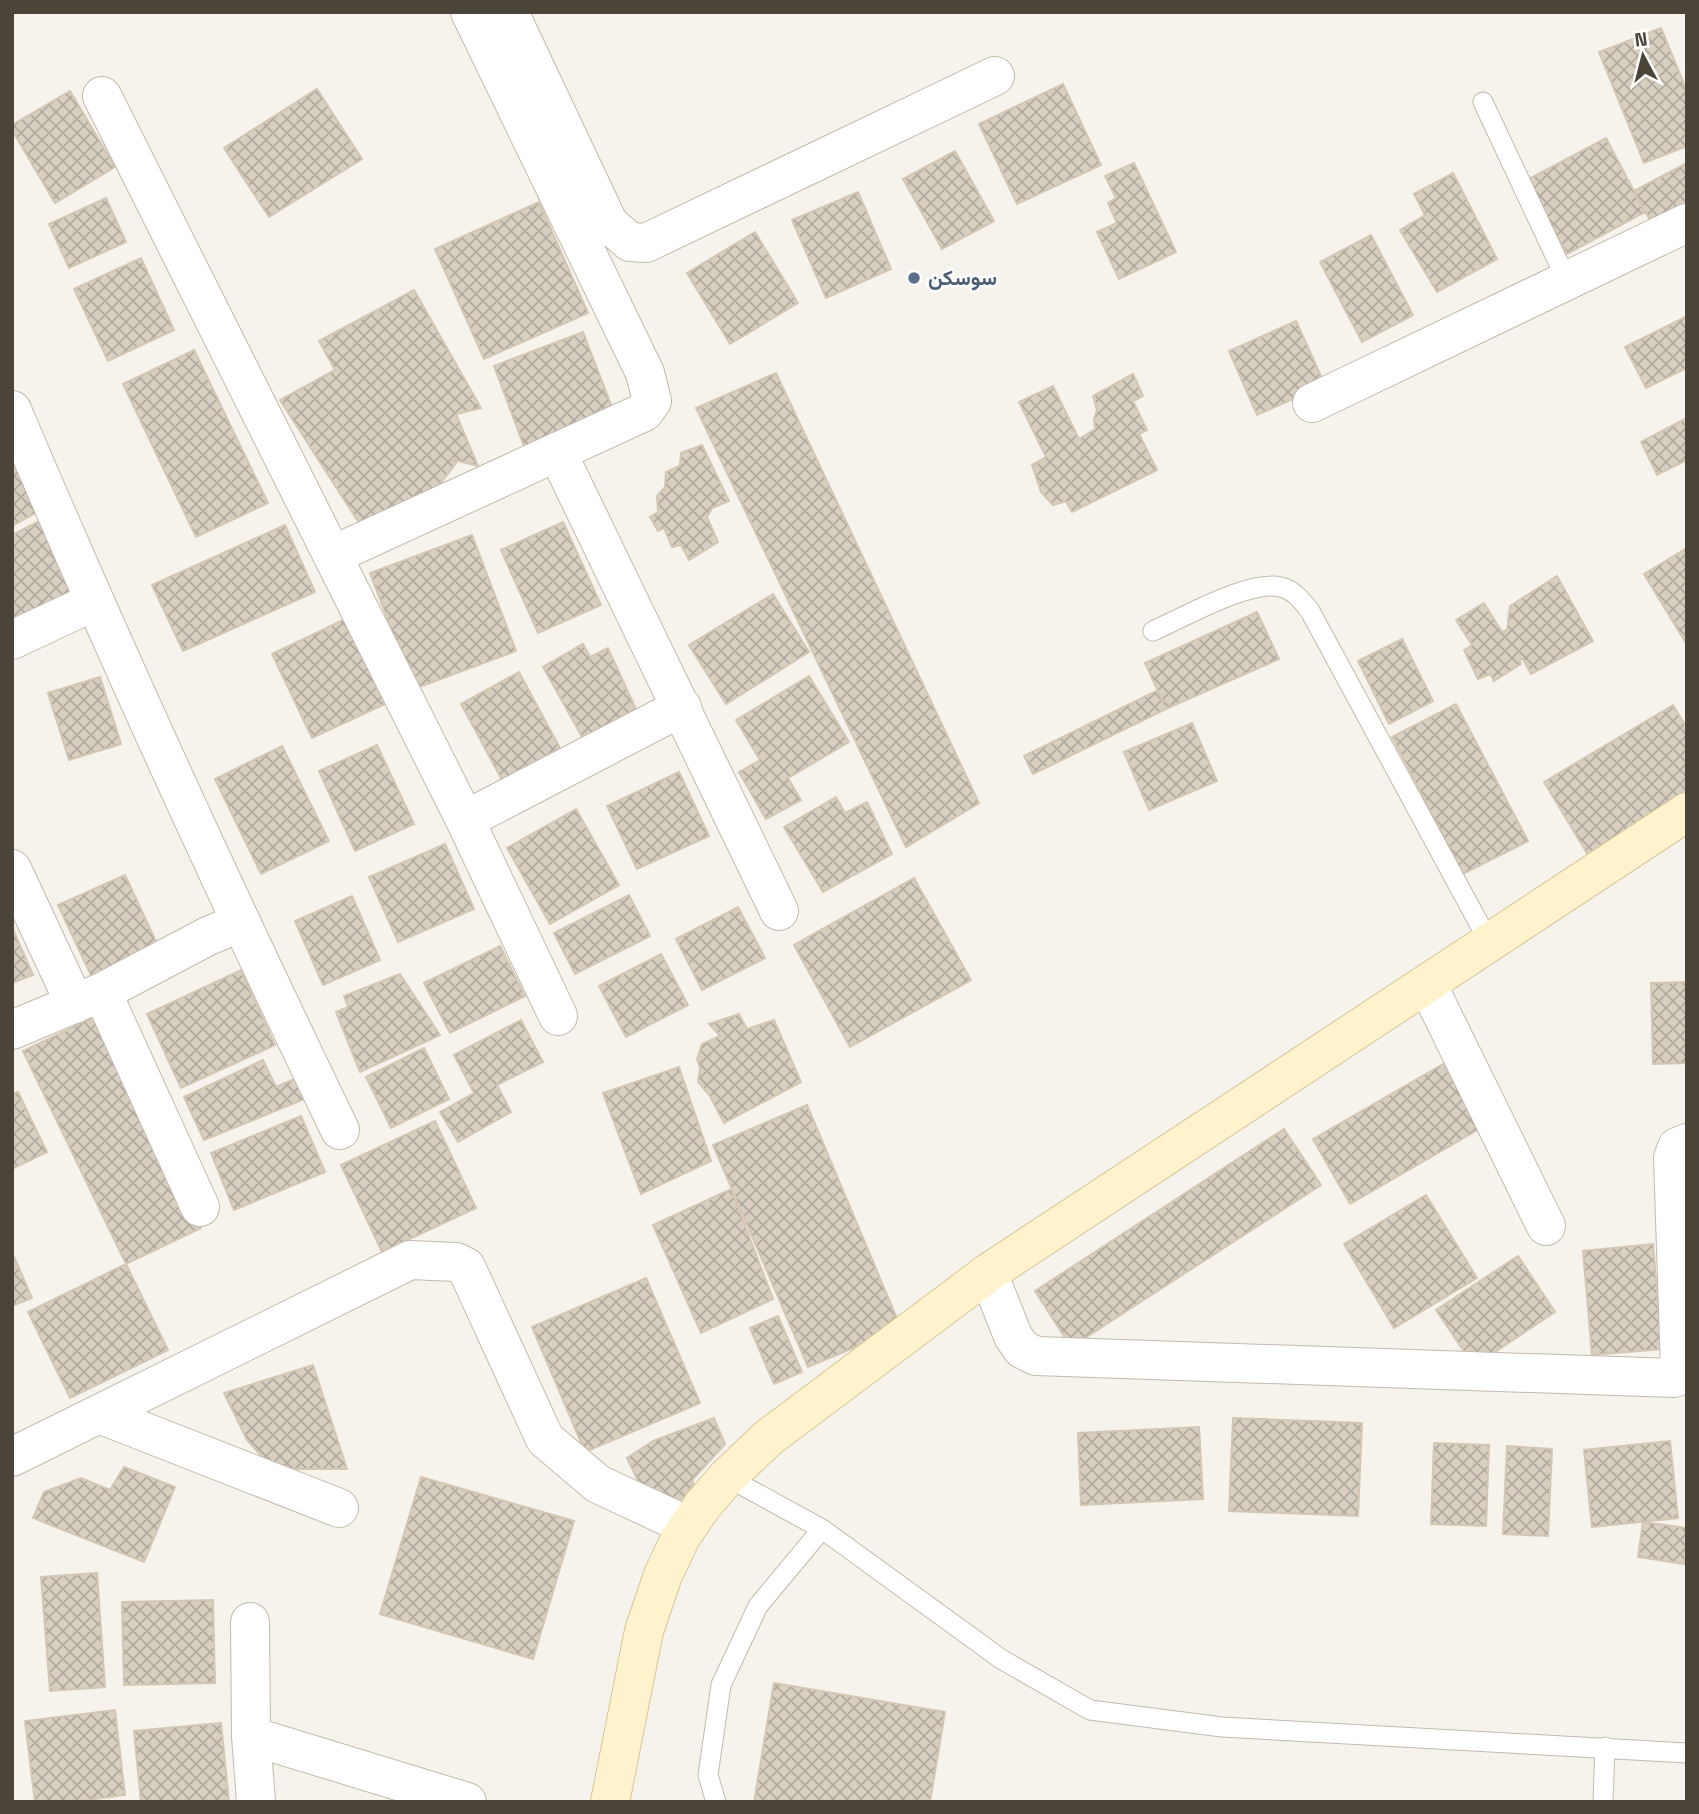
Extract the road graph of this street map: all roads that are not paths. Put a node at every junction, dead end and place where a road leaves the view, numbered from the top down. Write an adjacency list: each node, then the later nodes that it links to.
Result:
1 (470, 12): 10 (street)
2 (509, 12): 3 (street)
3 (995, 76)
4 (102, 96): 11 (street)
5 (1483, 102): 7 (lane)
6 (1687, 223): 7 (street)
7 (1567, 281): 8 (street)
8 (1312, 403)
9 (12, 410): 12 (street)
10 (557, 452): 11 (street); 15 (street)
11 (333, 555): 17 (street)
12 (93, 602): 14 (street); 20 (street)
13 (1153, 631): 21 (lane)
14 (12, 640)
15 (682, 707): 17 (street); 19 (street)
16 (1687, 812): 21 (main road)
17 (465, 820): 24 (street)
18 (12, 869): 23 (street)
19 (779, 911)
20 (239, 923): 23 (street); 26 (street)
21 (1489, 942): 22 (main road)
22 (1427, 984): 29 (street); 30 (main road)
23 (88, 998): 25 (street); 28 (street)
24 (558, 1016)
25 (12, 1030)
26 (340, 1130)
27 (1687, 1143): 30 (street)
28 (200, 1208)
29 (1546, 1226)
30 (988, 1273): 33 (main road)
31 (99, 1414): 32 (street); 34 (street); 35 (street)
32 (12, 1457)
33 (727, 1477): 35 (main road); 36 (lane)
34 (339, 1508)
35 (688, 1525): 43 (main road)
36 (822, 1529): 39 (lane); 44 (lane)
37 (250, 1622): 38 (street)
38 (251, 1736): 41 (street); 42 (street)
39 (1605, 1747): 40 (lane); 45 (lane)
40 (1687, 1753)
41 (256, 1802)
42 (467, 1802)
43 (610, 1802)
44 (716, 1802)
45 (1603, 1802)

